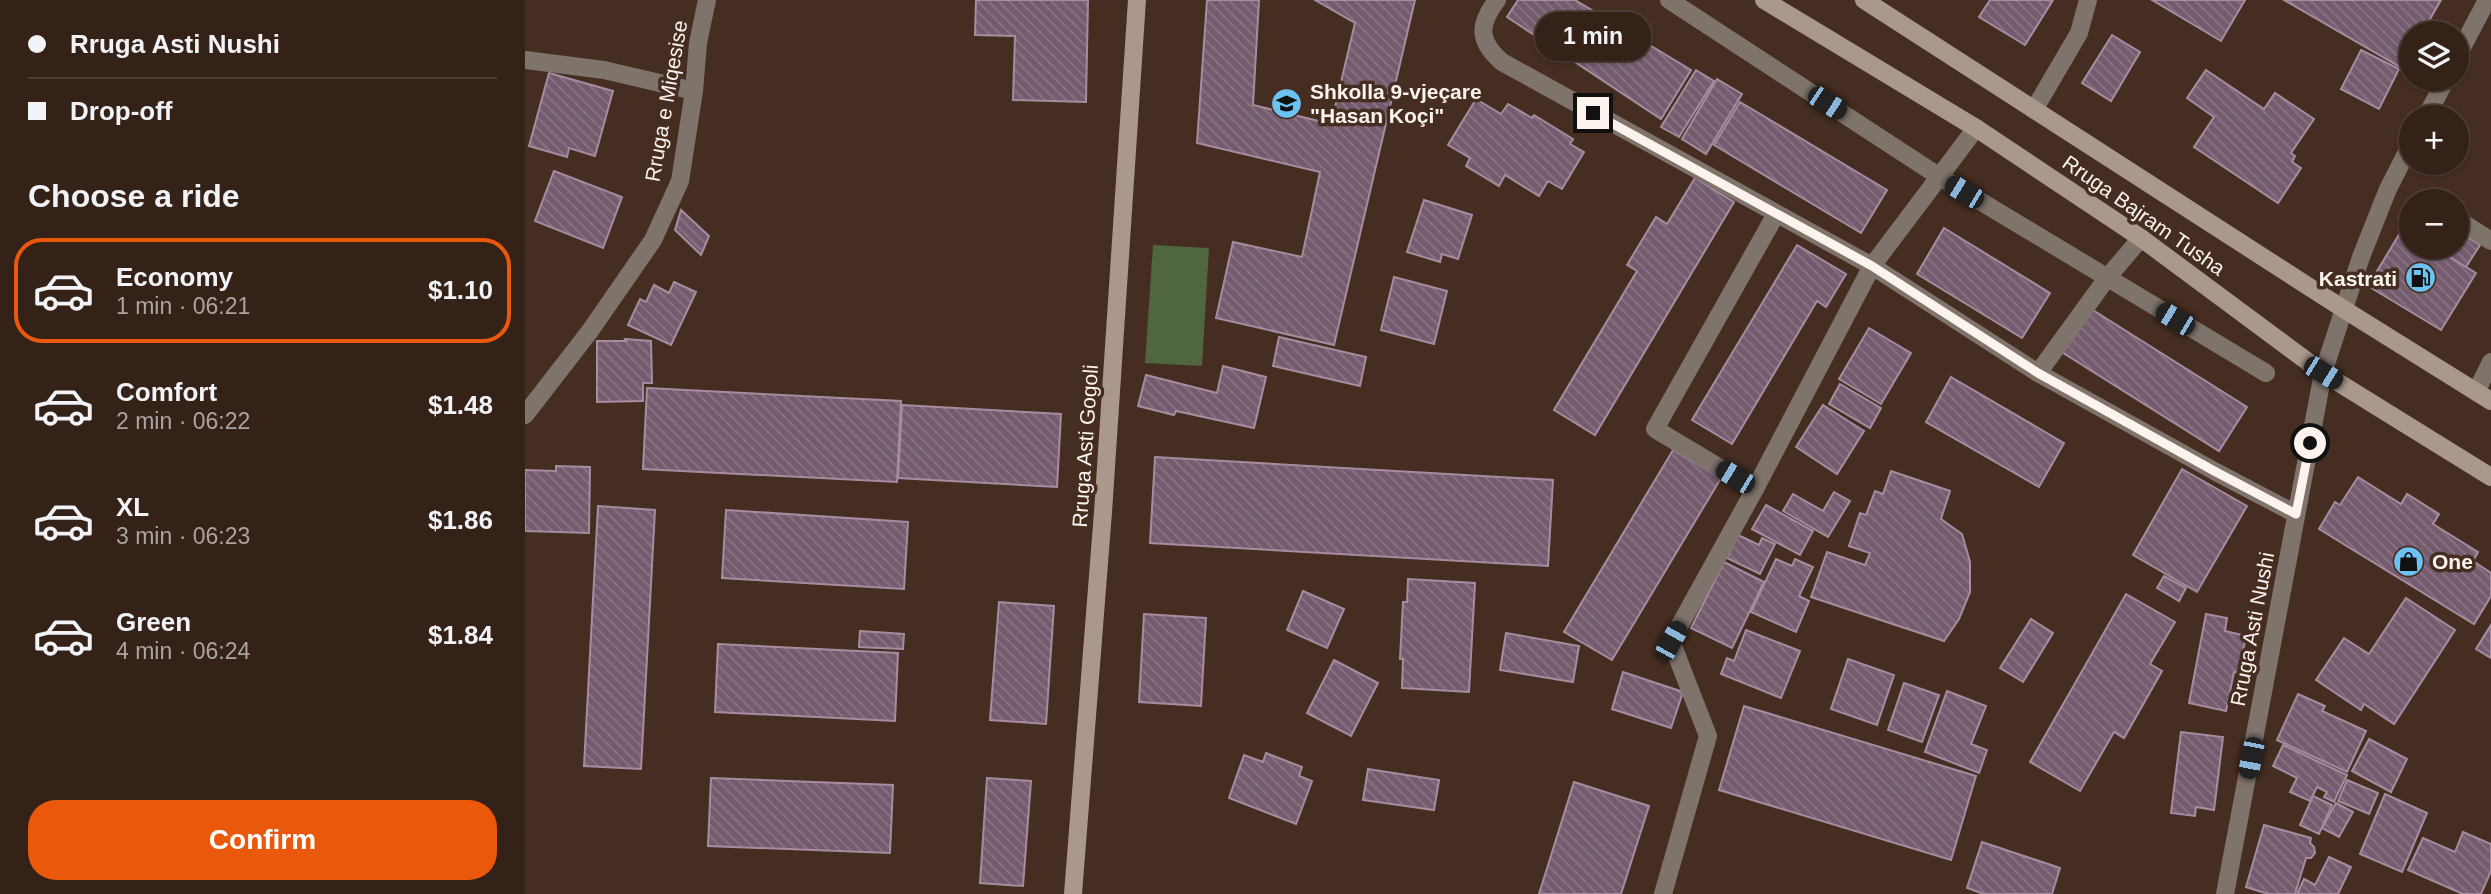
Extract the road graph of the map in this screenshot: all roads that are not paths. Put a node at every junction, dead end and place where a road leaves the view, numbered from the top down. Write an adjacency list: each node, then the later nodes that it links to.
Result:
1 (707, 0): 11 (street, Rruga e Miqesise)
2 (1137, 0): 32 (main road, Rruga Asti Gogoli)
3 (1497, 0): 16 (street)
4 (1669, 0): 15 (street)
5 (1764, 0): 13 (main road, Rruga Bajram Tusha)
6 (1864, 0): 12 (main road, Rruga Bajram Tusha)
7 (2088, 0): 12 (street)
8 (2487, 0): 9 (street)
9 (2469, 34)
10 (525, 60): 11 (street)
11 (694, 91): 28 (street, Rruga e Miqesise)
12 (2034, 110): 22 (main road, Rruga Bajram Tusha)
13 (1976, 128): 15 (street); 18 (main road, Rruga Bajram Tusha)
14 (2399, 167): 22 (street, Rruga Asti Nushi)
15 (1940, 177): 20 (street); 21 (street)
16 (1776, 214): 20 (street); 30 (street)
17 (2469, 227): 19 (street)
18 (2141, 237): 21 (street); 26 (main road, Rruga Bajram Tusha)
19 (2491, 242)
20 (1872, 266): 24 (street); 30 (street)
21 (2107, 278): 24 (street); 25 (street)
22 (2344, 310): 26 (street, Rruga Asti Nushi); 27 (main road, Rruga Bajram Tusha)
23 (2491, 362): 27 (street)
24 (2038, 373): 31 (street)
25 (2266, 373)
26 (2323, 373): 29 (main road, Rruga Bajram Tusha); 31 (street, Rruga Asti Nushi)
27 (2483, 397)
28 (525, 415)
29 (2491, 477)
30 (1755, 489): 33 (street)
31 (2296, 514): 34 (street, Rruga Asti Nushi)
32 (1073, 894)
33 (1663, 894)
34 (2225, 894)

